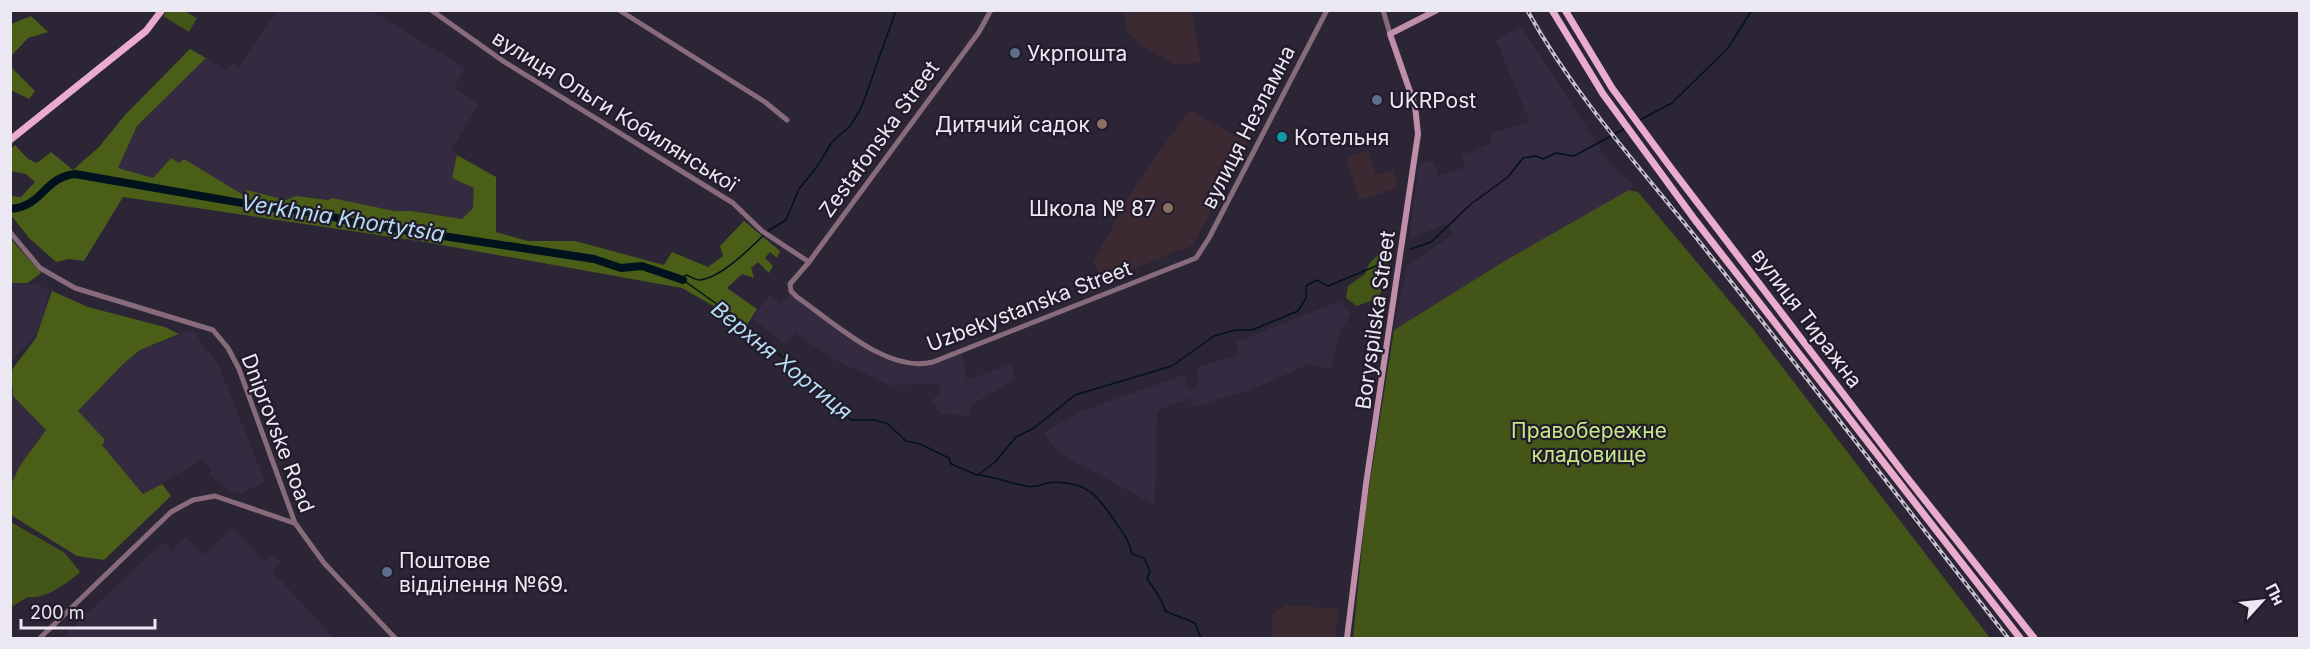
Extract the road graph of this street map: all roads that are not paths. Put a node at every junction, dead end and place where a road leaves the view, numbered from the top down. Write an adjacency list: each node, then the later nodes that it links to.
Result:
1 (162, 10): 12 (main road)
2 (431, 10): 17 (street, вулиця Ольги Кобилянської)
3 (619, 10): 11 (street)
4 (991, 10): 17 (street, Zestafonska Street)
5 (1327, 10): 16 (street, вулиця Незламна)
6 (1383, 10): 10 (street, Boryspilska Street)
7 (1437, 10): 10 (main road)
8 (1552, 10): 15 (main road, вулиця Тиражна)
9 (1565, 10): 14 (main road, вулиця Тиражна)
10 (1390, 34): 24 (main road, Boryspilska Street)
11 (787, 120)
12 (10, 140)
13 (10, 232): 21 (street, Dniprovske Road)
14 (1731, 245): 15 (main road); 19 (main road, вулиця Тиражна)
15 (1721, 255): 20 (main road, вулиця Тиражна)
16 (1196, 258): 18 (street, Uzbekystanska Street)
17 (809, 262): 18 (street, Zestafonska Street)
18 (790, 284)
19 (1809, 346): 20 (main road); 26 (main road, вулиця Тиражна)
20 (1801, 355): 25 (main road, вулиця Тиражна)
21 (295, 523): 22 (street); 23 (street, Dniprovske Road)
22 (40, 639)
23 (395, 639)
24 (1347, 639)
25 (2020, 639)
26 (2034, 639)

